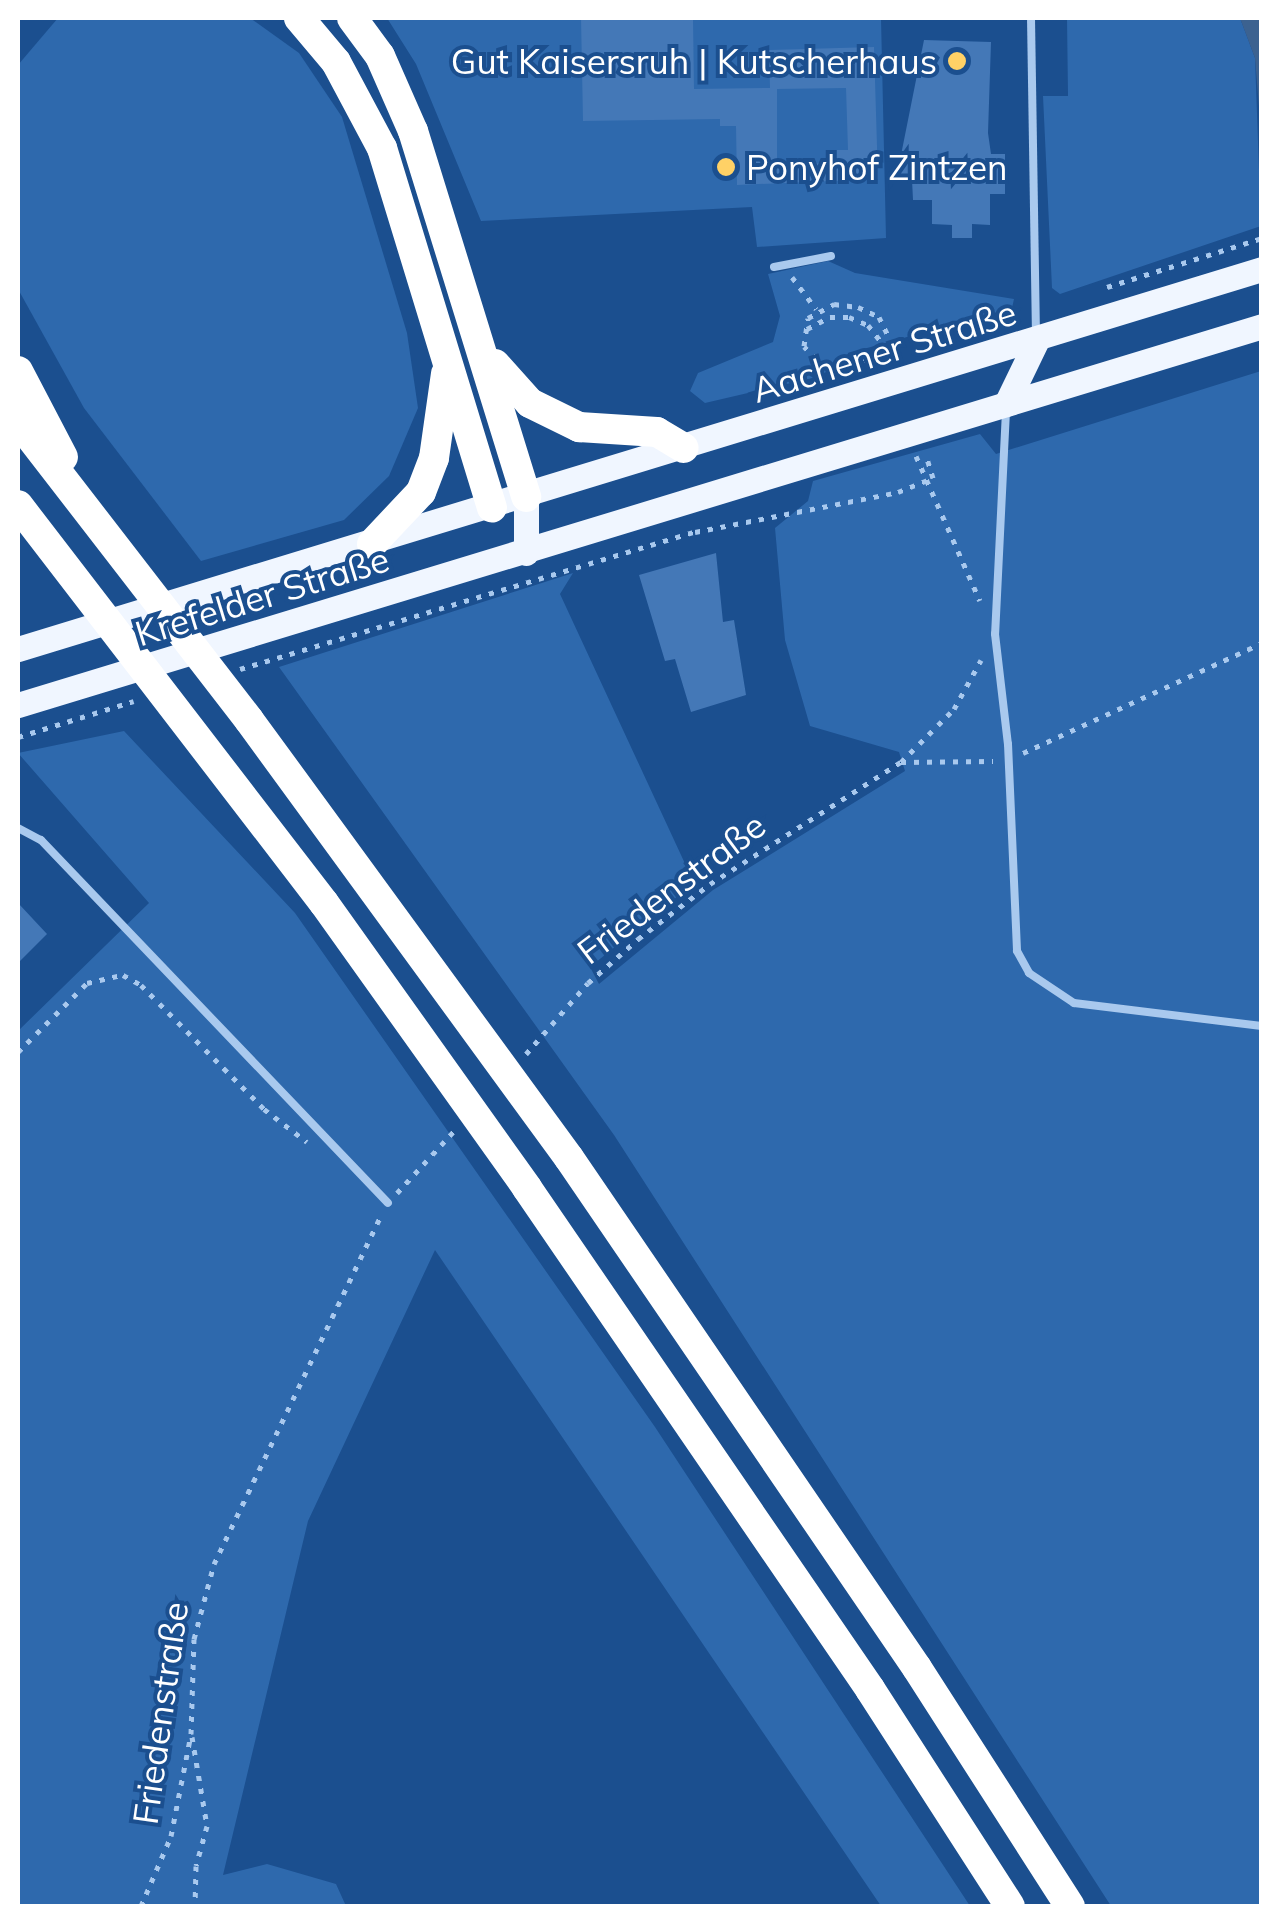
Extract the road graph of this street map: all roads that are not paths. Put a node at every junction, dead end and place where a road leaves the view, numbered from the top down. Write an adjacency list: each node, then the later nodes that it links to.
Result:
1 (300, 18): 10 (highway)
2 (352, 18): 9 (highway)
3 (1031, 18): 8 (lane)
4 (832, 256): 5 (lane)
5 (774, 267)
6 (1262, 269): 8 (main road, Aachener Straße)
7 (1262, 326): 12 (main road)
8 (1036, 340): 12 (main road); 14 (main road, Aachener Straße)
9 (482, 344): 14 (highway); 15 (highway)
10 (447, 362): 17 (highway); 19 (highway)
11 (18, 372): 18 (highway)
12 (1006, 404): 20 (main road, Krefelder Straße); 24 (lane)
13 (18, 421): 18 (highway)
14 (684, 448): 15 (main road, Aachener Straße)
15 (526, 497): 17 (main road, Krefelder Straße); 20 (main road)
16 (18, 506): 26 (highway)
17 (492, 508): 19 (main road, Krefelder Straße); 20 (main road)
18 (106, 535): 27 (highway)
19 (372, 544): 21 (main road, Krefelder Straße)
20 (526, 554): 22 (main road, Krefelder Straße)
21 (18, 650)
22 (18, 705)
23 (18, 828): 25 (lane)
24 (1262, 1026)
25 (388, 1203)
26 (1010, 1906)
27 (1070, 1906)

